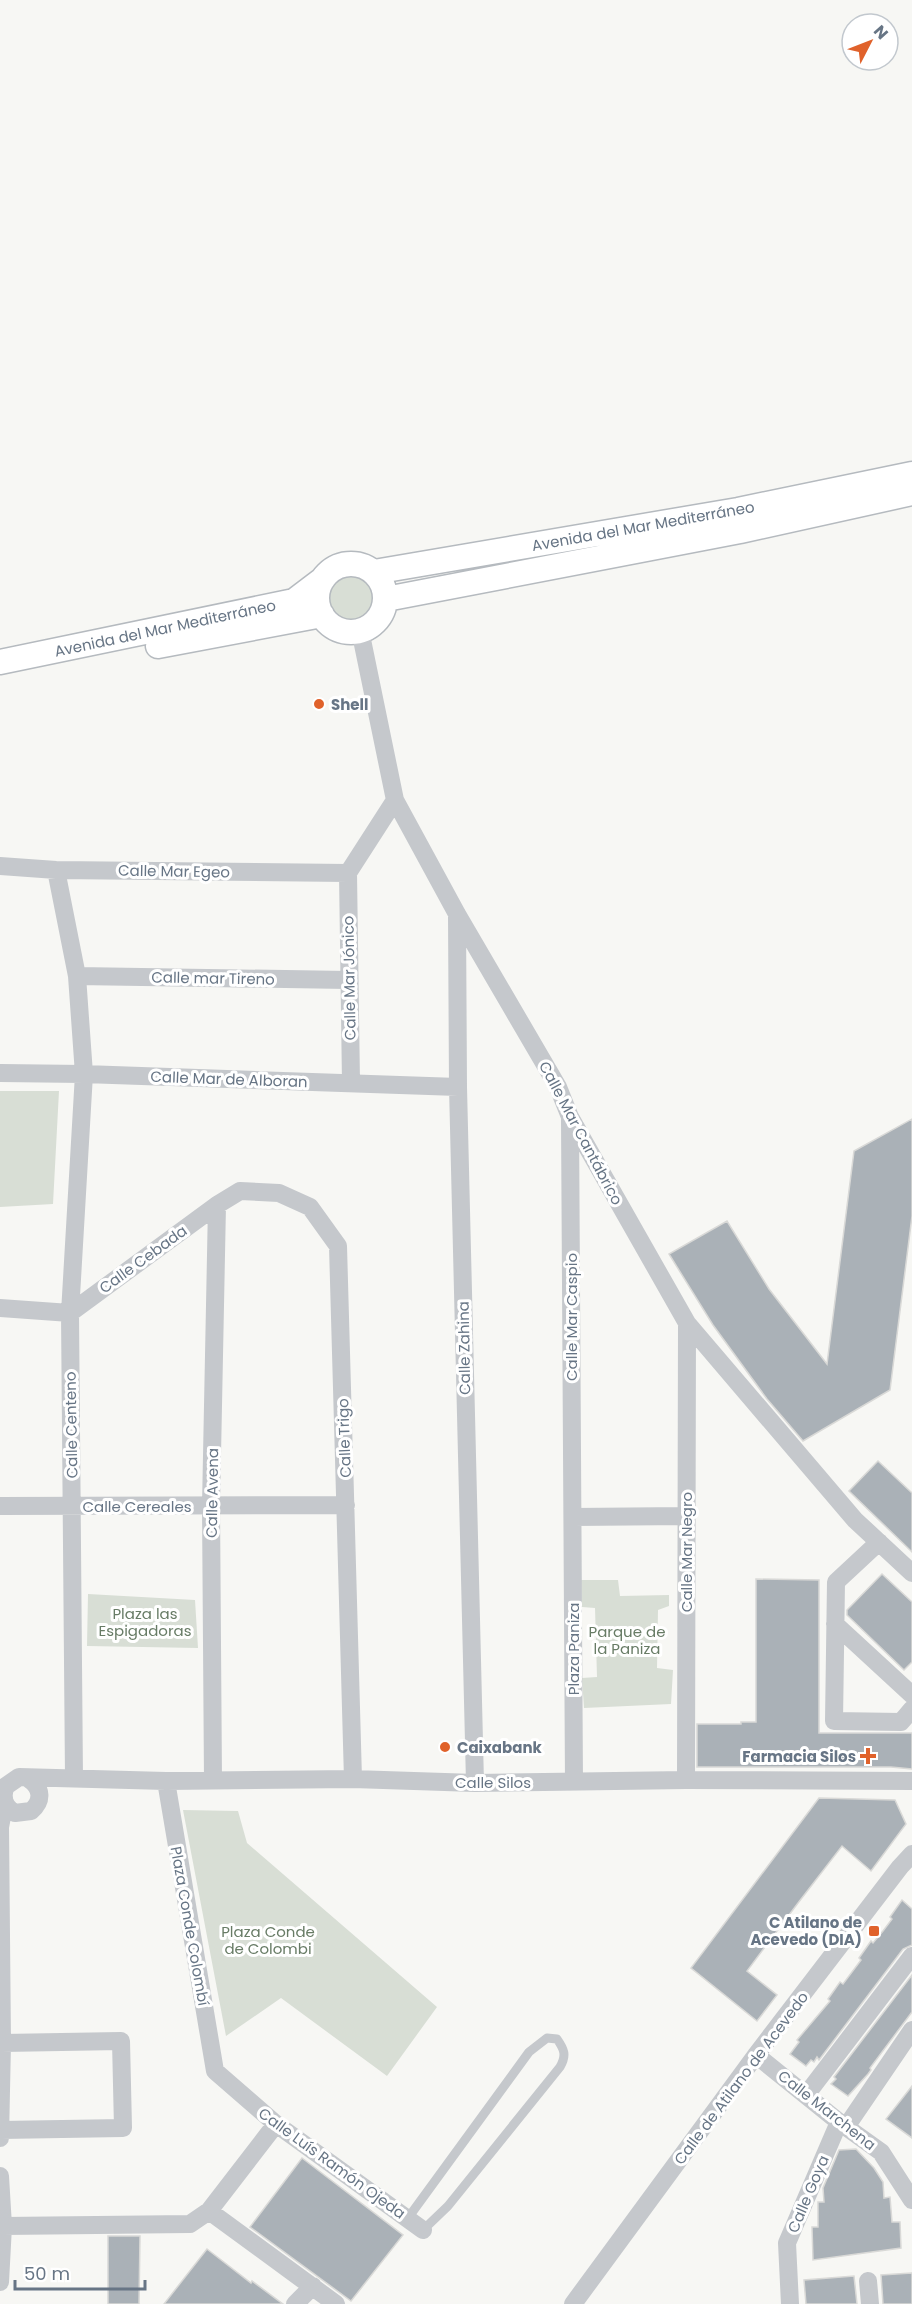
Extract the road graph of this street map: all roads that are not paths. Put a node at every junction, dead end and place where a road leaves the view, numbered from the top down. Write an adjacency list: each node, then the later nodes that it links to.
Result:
1 (912, 474): 3 (main road, Avenida del Mar Mediterráneo)
2 (912, 494): 5 (main road, Avenida del Mar Mediterráneo)
3 (374, 572): 4 (main road); 5 (main road)
4 (322, 579): 6 (main road); 8 (main road, Avenida del Mar Mediterráneo)
5 (386, 599): 7 (main road)
6 (322, 615): 7 (main road); 9 (main road, Avenida del Mar Mediterráneo)
7 (360, 630): 10 (street, Calle Mar Cantábrico)
8 (0, 662)
9 (0, 678)
10 (394, 800): 13 (street); 14 (street, Calle Mar Cantábrico)
11 (0, 866): 12 (street, Calle Mar Egeo)
12 (56, 870): 13 (street, Calle Mar Egeo); 15 (street, Calle Centeno)
13 (348, 873): 16 (street, Calle Mar Jónico)
14 (457, 914): 20 (street, Calle Zahina); 21 (street, Calle Mar Cantábrico)
15 (77, 976): 16 (street, Calle mar Tireno); 18 (street, Calle Centeno)
16 (348, 980): 19 (street, Calle Mar Jónico)
17 (0, 1073): 18 (street, Calle Mar de Alboran)
18 (84, 1074): 19 (street, Calle Mar de Alboran); 24 (street, Calle Centeno)
19 (351, 1083): 20 (street, Calle Mar de Alboran)
20 (458, 1087): 44 (street, Calle Zahina)
21 (570, 1117): 25 (street, Calle Mar Cantábrico); 31 (street, Calle Mar Caspio)
22 (217, 1205): 24 (street, Calle Cebada); 27 (street, Calle Trigo); 29 (street, Calle Avena)
23 (0, 1308): 24 (street)
24 (69, 1313): 26 (street, Calle Centeno)
25 (687, 1323): 30 (street, Calle Mar Negro); 32 (street, Calle Mar Cantábrico)
26 (72, 1505): 28 (street, Calle Cereales); 29 (street, Calle Cereales); 37 (street, Calle Centeno)
27 (346, 1505): 29 (street, Calle Cereales); 38 (street, Calle Trigo)
28 (0, 1506)
29 (211, 1506): 39 (street, Calle Avena)
30 (686, 1516): 31 (street); 40 (street, Calle Mar Negro)
31 (573, 1517): 43 (street, Plaza Paniza)
32 (879, 1542): 33 (street, Calle Mar Cantábrico); 34 (street)
33 (912, 1573)
34 (835, 1624): 35 (street); 36 (street)
35 (912, 1695)
36 (912, 1709)
37 (74, 1778): 41 (street, Calle Silos); 45 (street, Calle Silos); 46 (street)
38 (353, 1779): 39 (street, Calle Silos); 44 (street, Calle Silos)
39 (213, 1780): 41 (street, Calle Silos)
40 (686, 1780): 42 (street, Calle Silos); 43 (street, Calle Silos)
41 (166, 1781): 55 (street, Plaza Conde Colombí)
42 (912, 1781)
43 (574, 1782): 44 (street, Calle Silos)
44 (475, 1783)
45 (8, 1786): 46 (street); 47 (street); 48 (street)
46 (38, 1803): 47 (street)
47 (21, 1814): 48 (street)
48 (0, 1828): 51 (street)
49 (912, 1854): 54 (street, Calle de Atilano de Acevedo)
50 (912, 1956): 56 (street)
51 (1, 2000): 53 (street)
52 (909, 2042): 58 (street, Calle Goya)
53 (2, 2043): 59 (street); 59 (street)
54 (756, 2055): 56 (street, Calle Marchena); 71 (street, Calle de Atilano de Acevedo)
55 (215, 2071): 57 (street, Calle Luís Ramón Ojeda)
56 (806, 2095): 58 (street, Calle Marchena)
57 (276, 2124): 62 (street); 63 (street, Calle Luís Ramón Ojeda)
58 (843, 2124): 61 (street, Calle Marchena); 72 (street, Calle Goya)
59 (1, 2134)
60 (0, 2176): 64 (street)
61 (912, 2200)
62 (209, 2211): 64 (street); 68 (street)
63 (408, 2218): 65 (street, Calle Luís Ramón Ojeda); 65 (lane)
64 (3, 2226): 67 (street)
65 (423, 2230)
66 (868, 2281): 73 (street)
67 (0, 2282)
68 (313, 2286): 69 (street); 70 (street)
69 (295, 2304)
70 (336, 2304)
71 (573, 2304)
72 (790, 2304)
73 (870, 2304)

